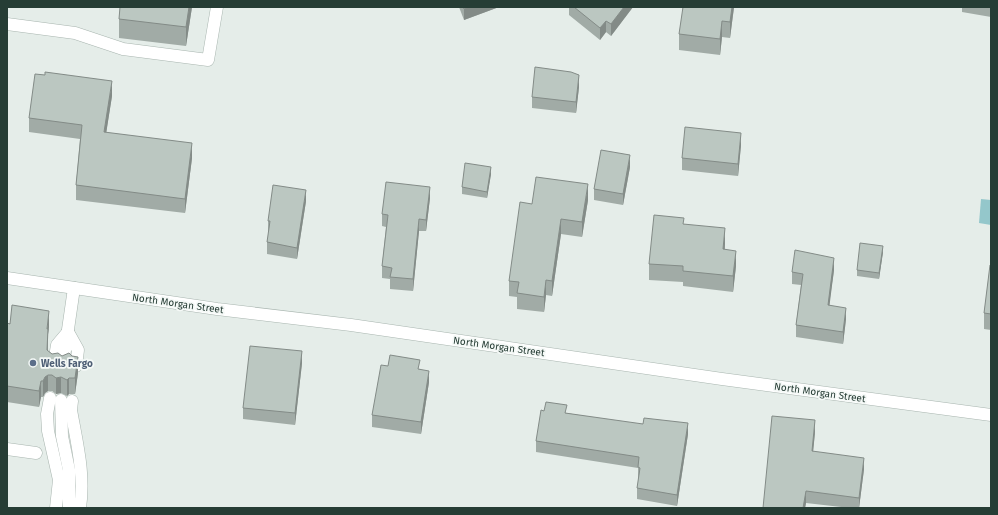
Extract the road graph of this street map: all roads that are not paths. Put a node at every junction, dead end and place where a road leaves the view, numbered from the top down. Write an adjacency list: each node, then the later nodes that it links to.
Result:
1 (217, 7): 2 (street)
2 (7, 24)
3 (7, 278): 4 (street, North Morgan Street)
4 (74, 288): 5 (street); 9 (street, North Morgan Street)
5 (68, 332): 6 (street); 7 (street)
6 (59, 363)
7 (76, 366)
8 (61, 399): 12 (street); 13 (street); 14 (street)
9 (991, 415)
10 (7, 449): 11 (street)
11 (36, 453)
12 (56, 508)
13 (69, 508)
14 (80, 508)

